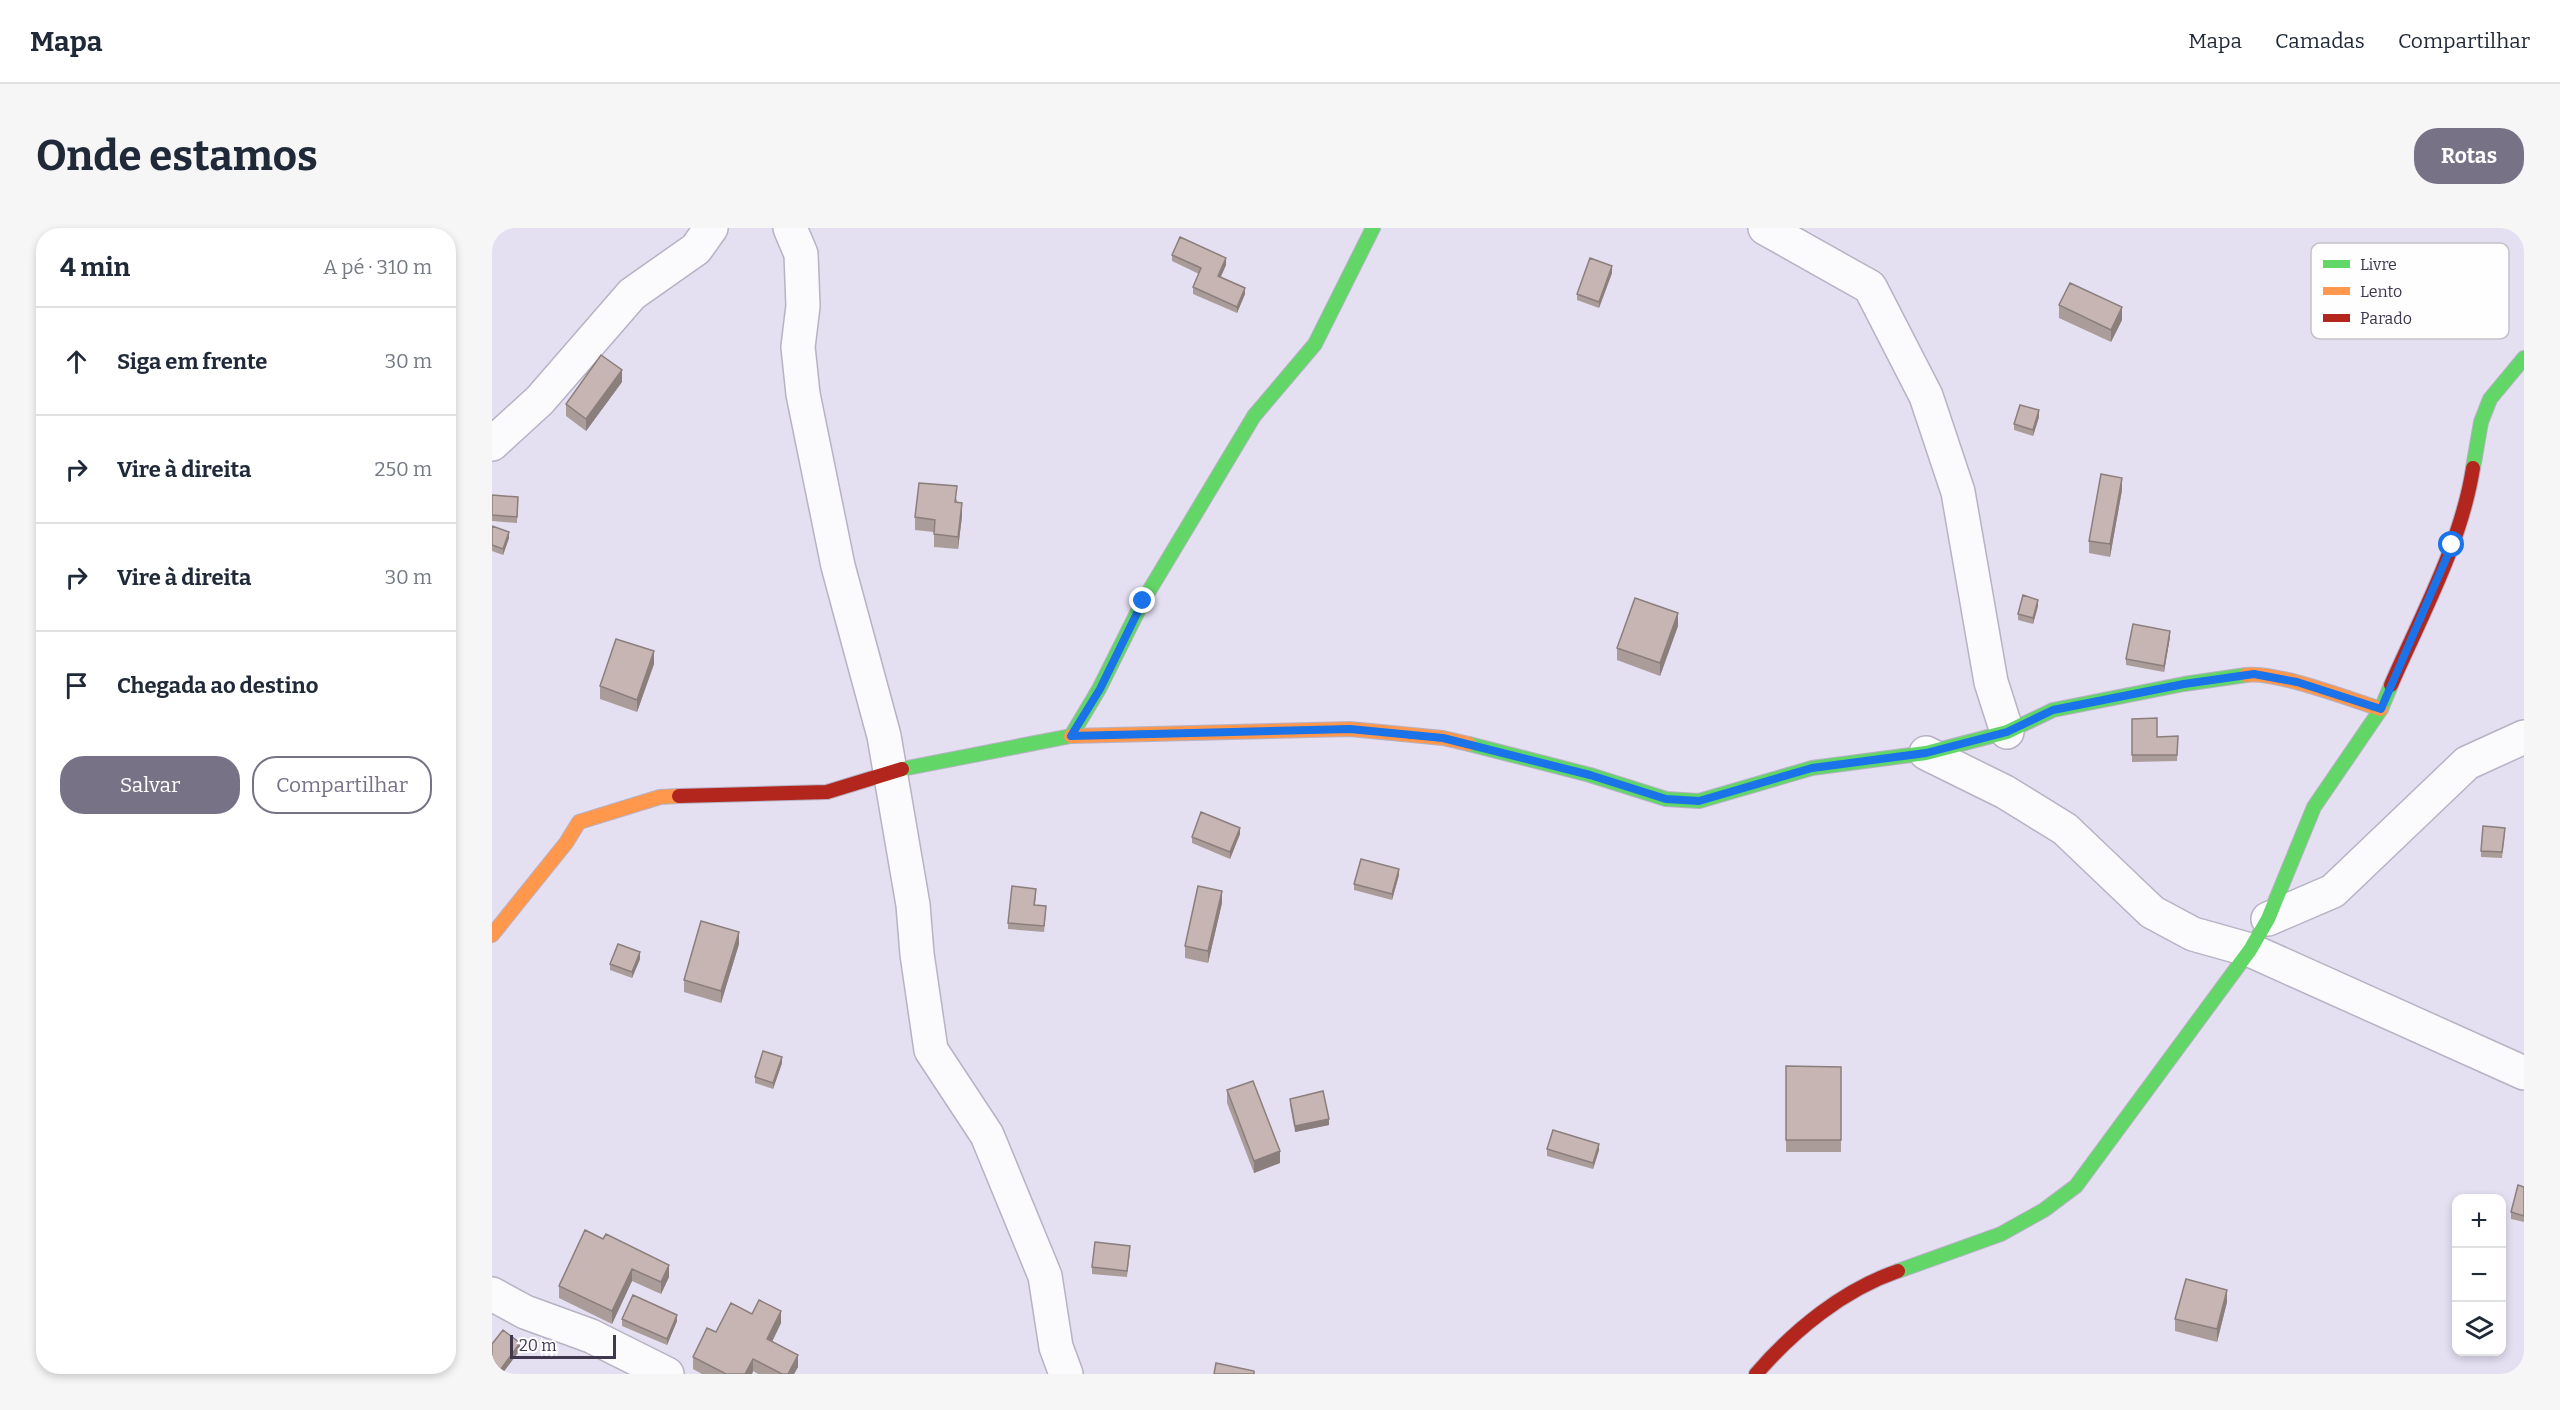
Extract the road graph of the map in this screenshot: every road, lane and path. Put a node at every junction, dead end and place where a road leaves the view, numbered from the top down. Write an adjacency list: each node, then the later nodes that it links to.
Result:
1 (711, 228): 6 (street)
2 (790, 228): 12 (street)
3 (1373, 228): 9 (street)
4 (1765, 228): 8 (street)
5 (2524, 358): 7 (street)
6 (492, 444)
7 (2381, 709): 8 (street); 13 (street)
8 (2007, 732): 11 (street)
9 (1071, 736): 11 (street); 12 (street)
10 (2524, 737): 13 (street)
11 (1926, 753): 15 (street)
12 (891, 771): 14 (street); 19 (street)
13 (2268, 919): 15 (street)
14 (492, 935)
15 (2250, 950): 16 (street); 20 (street)
16 (2524, 1073)
17 (492, 1294): 18 (street)
18 (667, 1374)
19 (1066, 1374)
20 (1756, 1374)

